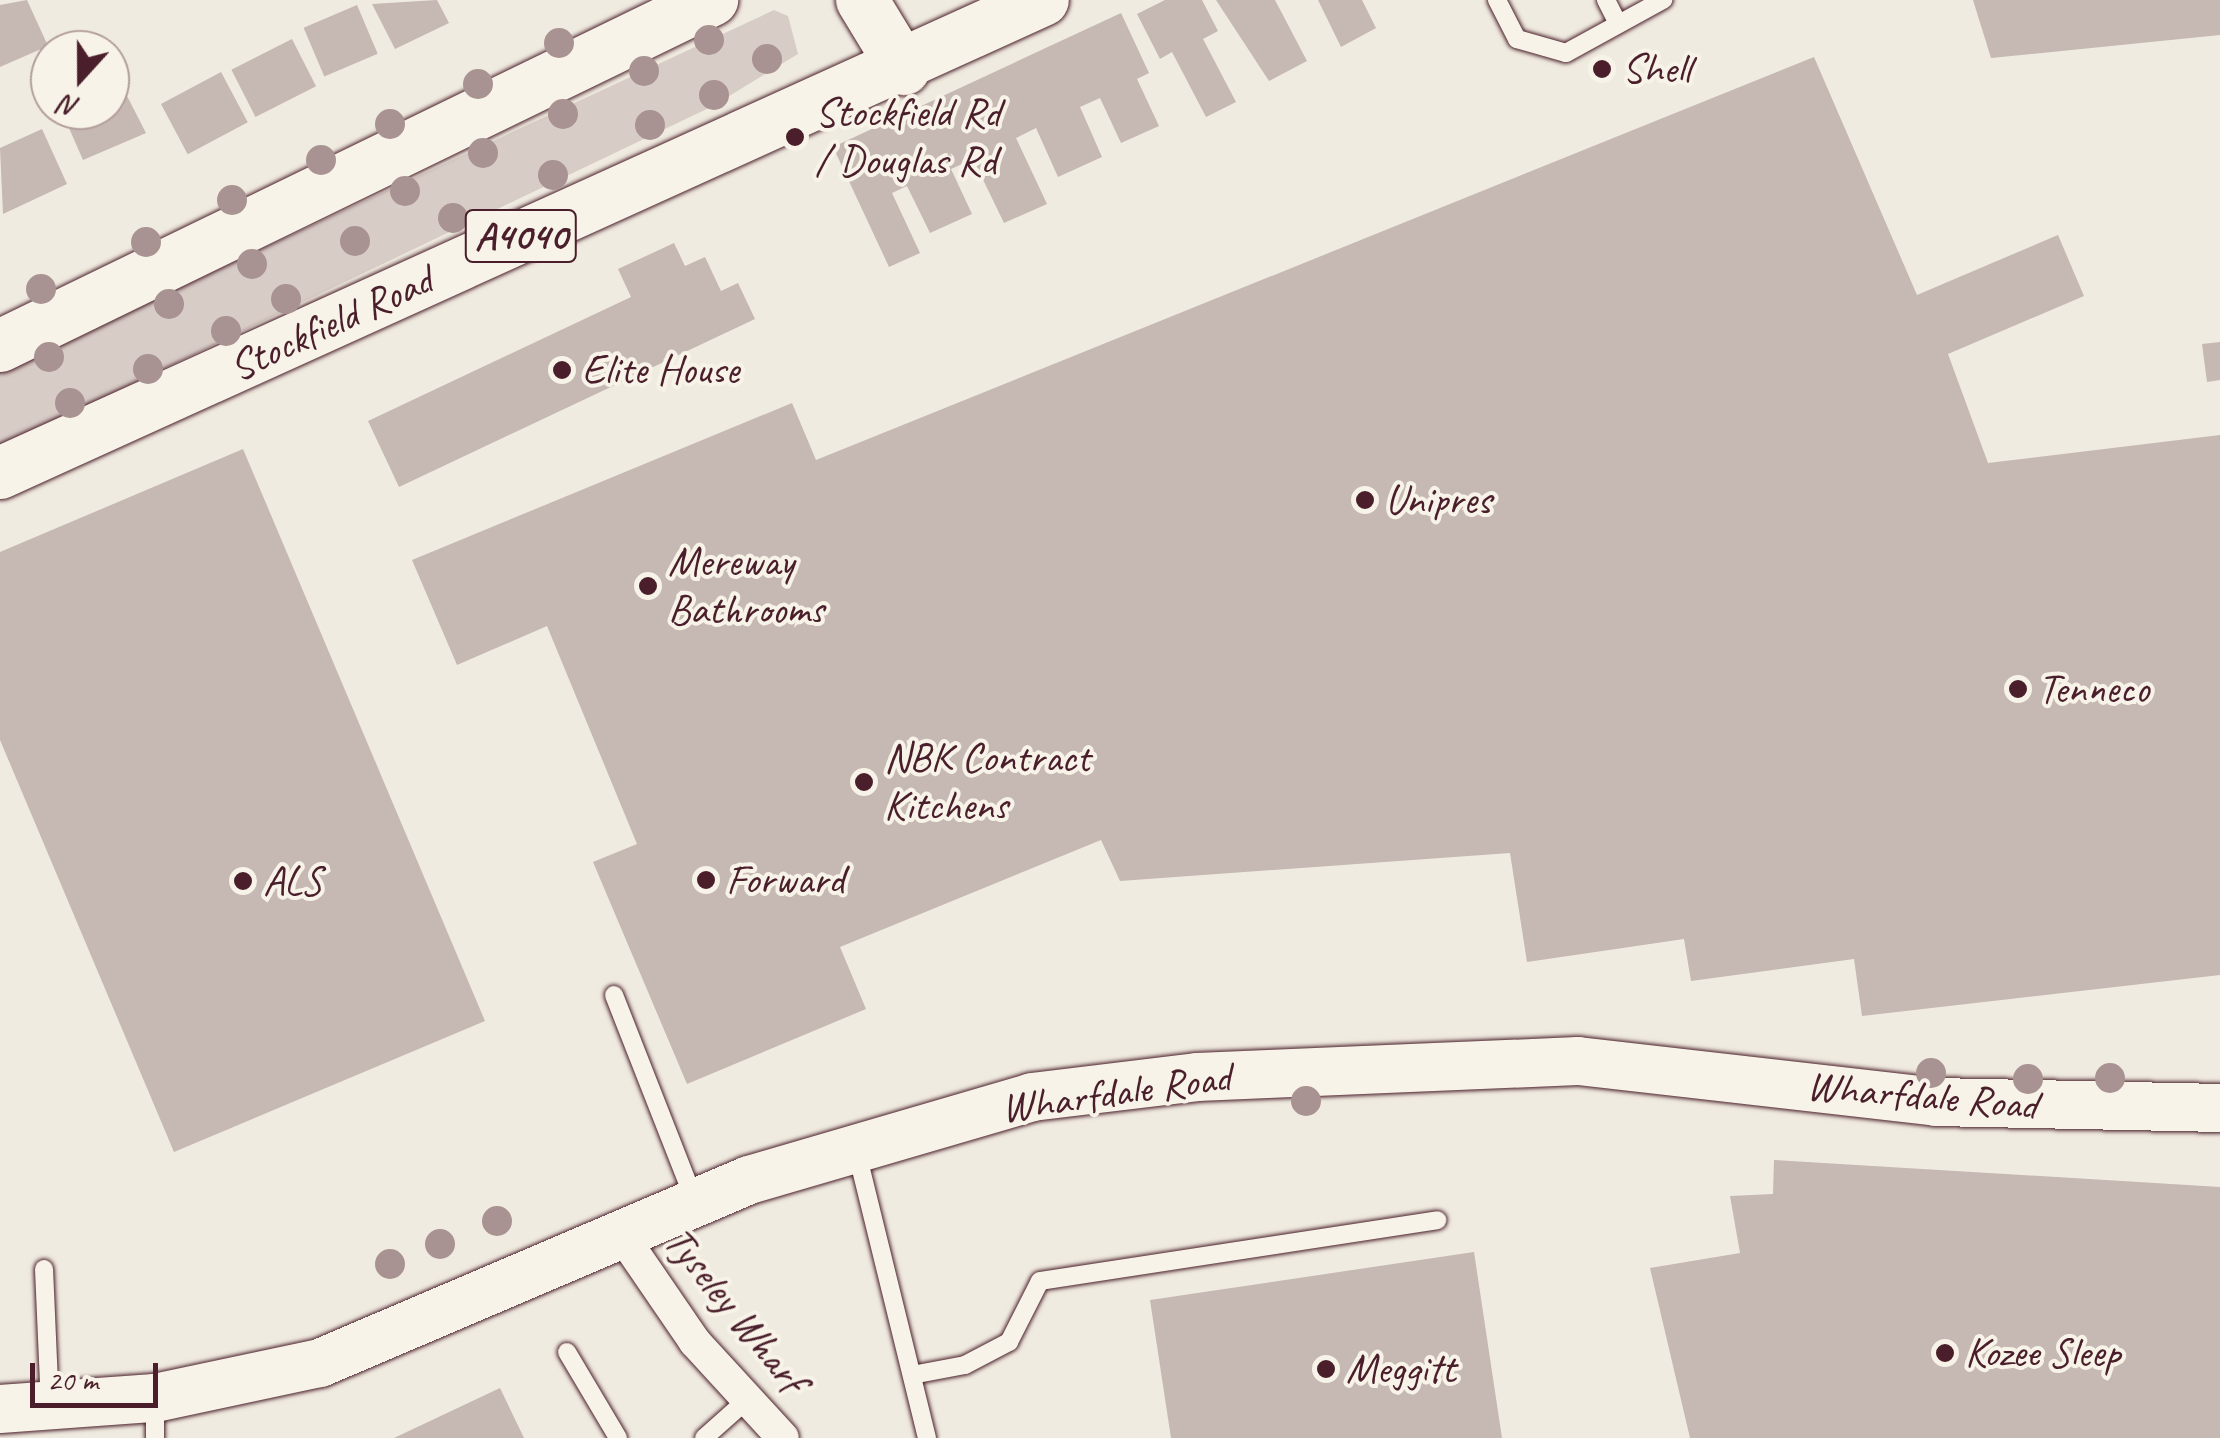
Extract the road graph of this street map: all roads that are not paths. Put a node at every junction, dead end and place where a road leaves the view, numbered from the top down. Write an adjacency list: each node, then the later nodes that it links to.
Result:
1 (712, 0): 9 (main road)
2 (862, 0): 8 (main road)
3 (1043, 0): 8 (main road, Stockfield Road / A4040)
4 (1496, 0): 7 (lane)
5 (1606, 0): 7 (lane)
6 (1663, 0): 7 (lane)
7 (1618, 24)
8 (904, 69): 10 (main road, Stockfield Road / A4040)
9 (0, 346)
10 (0, 473)
11 (614, 995): 14 (lane)
12 (2220, 1108): 13 (main road, Wharfdale Road)
13 (856, 1148): 14 (main road, Wharfdale Road); 19 (lane)
14 (695, 1202): 16 (main road, Wharfdale Road)
15 (1437, 1220): 19 (lane)
16 (621, 1234): 20 (street, Tyseley Wharf); 23 (main road, Wharfdale Road)
17 (44, 1269): 21 (lane)
18 (567, 1352): 24 (lane)
19 (912, 1375): 27 (lane)
20 (748, 1399): 25 (lane); 26 (street, Tyseley Wharf)
21 (50, 1406): 22 (main road, Wharfdale Road); 23 (main road, Wharfdale Road)
22 (0, 1409)
23 (155, 1418)
24 (618, 1438)
25 (704, 1438)
26 (783, 1438)
27 (927, 1438)

